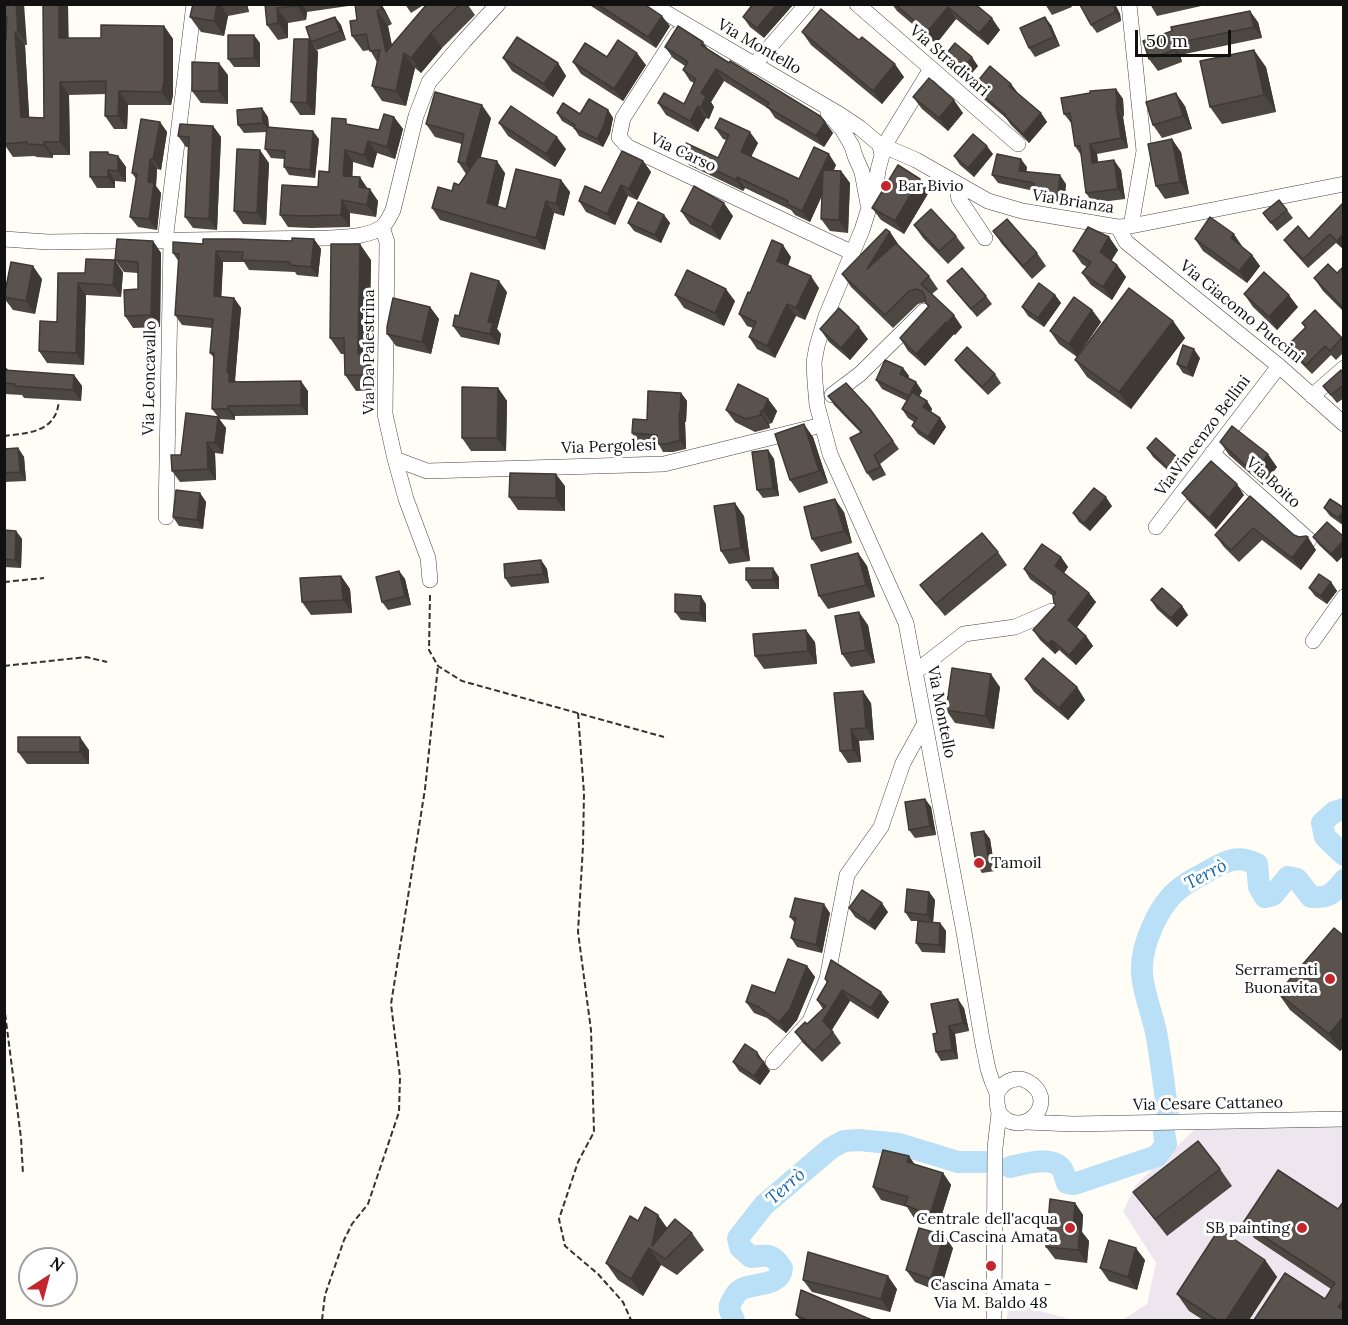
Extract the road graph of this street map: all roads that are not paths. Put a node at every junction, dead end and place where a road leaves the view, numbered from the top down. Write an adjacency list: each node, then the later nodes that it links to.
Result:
1 (194, 4): 21 (street, Via Leoncavallo)
2 (498, 4): 17 (street)
3 (651, 4): 7 (street, Via Montello)
4 (807, 4): 8 (street)
5 (857, 4): 9 (street, Via Stradivari)
6 (1129, 4): 18 (street)
7 (683, 24): 8 (street, Via Montello); 22 (street, Via Carso)
8 (754, 65): 10 (street, Via Montello)
9 (931, 69): 11 (street, Via Stradivari); 12 (street)
10 (817, 102): 12 (street, Via Montello); 13 (street, Via Montello)
11 (1018, 144)
12 (881, 147): 13 (street); 13 (street); 14 (street, Via Brianza); 16 (street, Via Montello)
13 (857, 158): 16 (street, Via Montello)
14 (956, 184): 18 (street, Via Brianza); 20 (street)
15 (1344, 184): 18 (street, Via Brianza)
16 (868, 210): 22 (street, Via Montello)
17 (382, 227): 21 (street); 31 (street, Via Da Palestrina)
18 (1125, 227): 24 (street, Via Giacomo Puccini)
19 (4, 238): 21 (street)
20 (985, 238)
21 (168, 241): 32 (street, Via Leoncavallo)
22 (853, 253): 27 (street, Via Montello)
23 (924, 311): 27 (street)
24 (1279, 366): 26 (street, Via Giacomo Puccini); 30 (street, Via Vincenzo Bellini)
25 (1344, 368): 26 (street)
26 (1312, 396): 28 (street, Via Giacomo Puccini)
27 (817, 405): 29 (street, Via Montello)
28 (1344, 424)
29 (822, 425): 31 (street, Via Pergolesi); 39 (street, Via Montello)
30 (1212, 453): 33 (street, Via Vincenzo Bellini); 34 (street, Via Boito)
31 (395, 459): 35 (street, Via Da Palestrina)
32 (166, 516)
33 (1156, 527)
34 (1309, 540)
35 (430, 580)
36 (1344, 597): 38 (street)
37 (1052, 611): 39 (street)
38 (1313, 641)
39 (915, 672): 40 (street, Via Montello)
40 (925, 723): 41 (street, Via Montello); 42 (street)
41 (982, 1039): 43 (street, Via Montello); 44 (street, Via Montello)
42 (773, 1062)
43 (1012, 1079): 44 (street); 45 (street)
44 (998, 1093): 46 (street, Via Montello)
45 (1041, 1102): 48 (street); 49 (street)
46 (999, 1113): 48 (street); 50 (street, Via Montello)
47 (1344, 1119): 49 (street, Via Cesare Cattaneo)
48 (1022, 1123): 49 (street, Via Cesare Cattaneo); 50 (street)
49 (1073, 1124)
50 (994, 1148): 51 (street, Via Montello)
51 (994, 1320)

